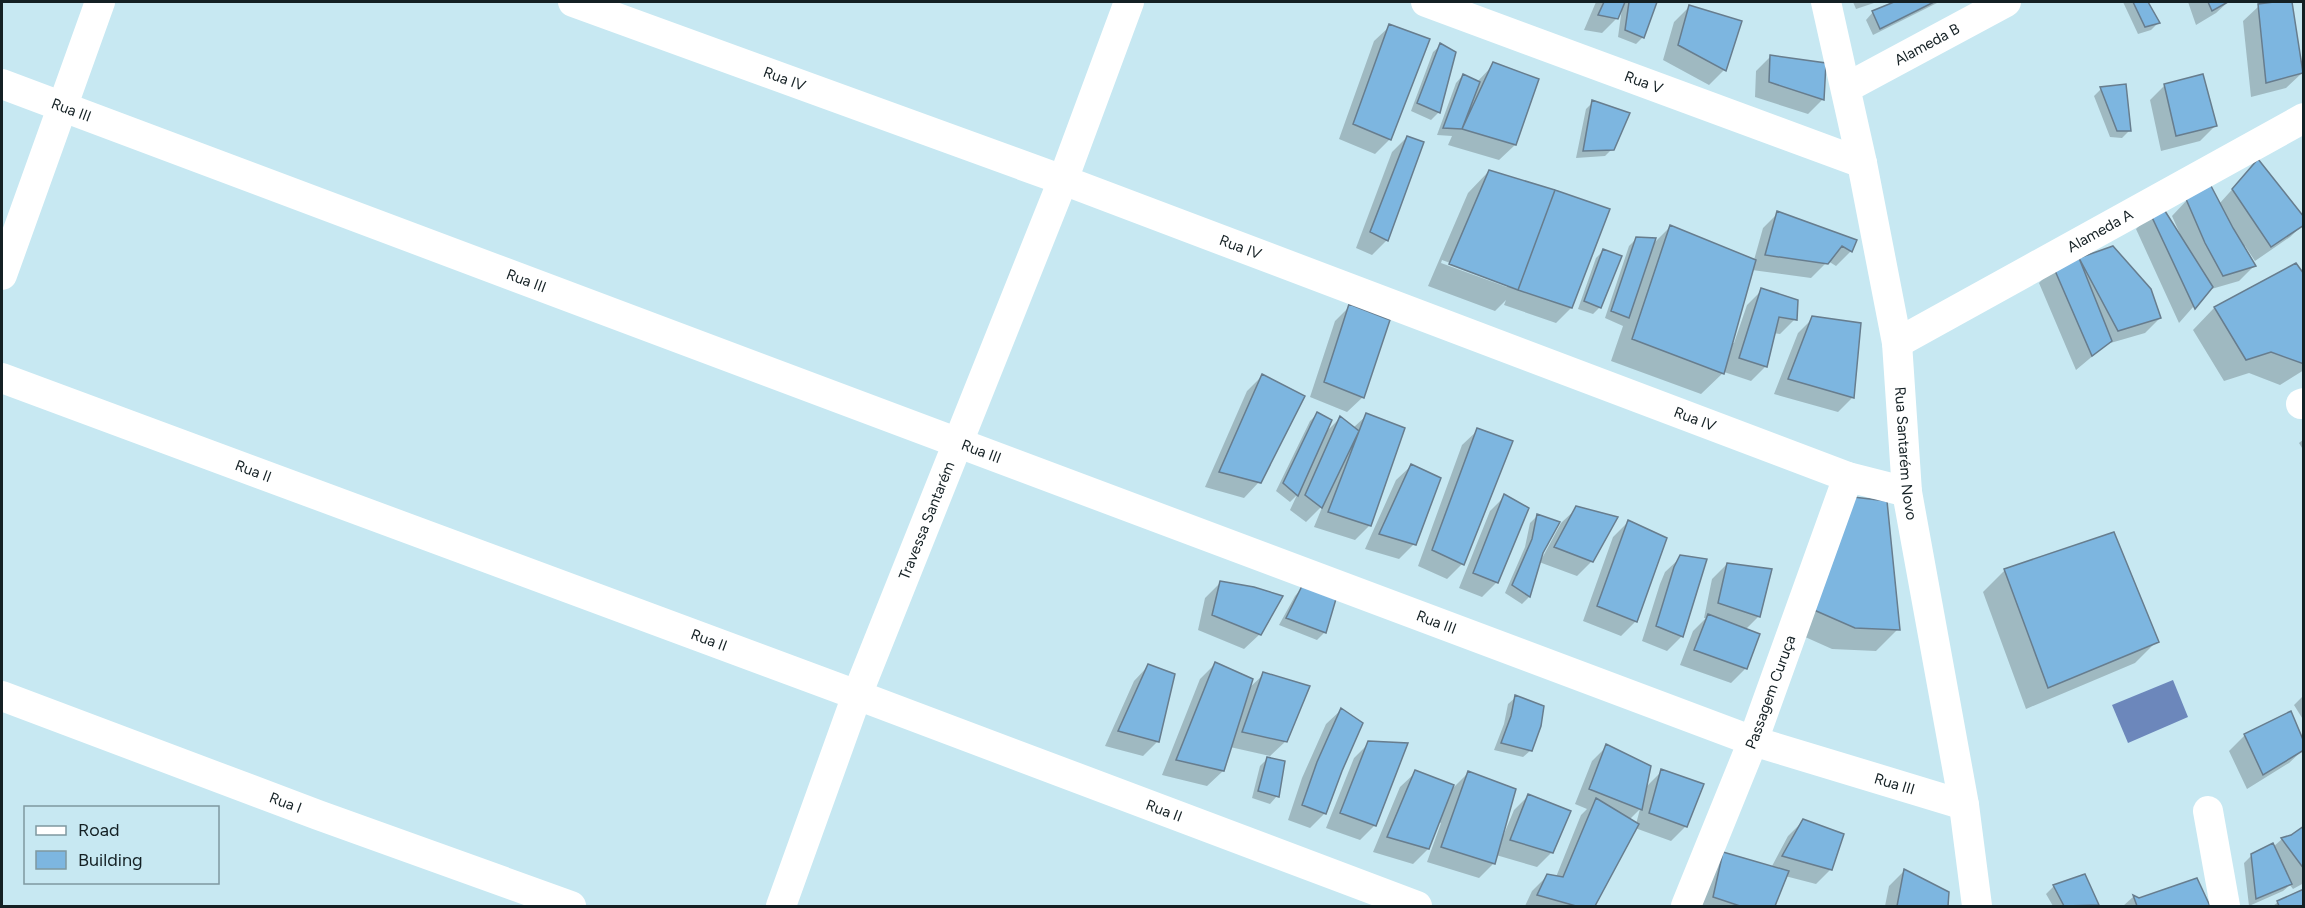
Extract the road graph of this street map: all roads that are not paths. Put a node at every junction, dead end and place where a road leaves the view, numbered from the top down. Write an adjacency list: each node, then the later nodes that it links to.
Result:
1 (100, 2): 9 (street)
2 (573, 2): 12 (street, Rua IV)
3 (1129, 2): 12 (street, Travessa Santarém)
4 (1426, 2): 11 (street, Rua V)
5 (1826, 2): 8 (street, Rua Santarém Novo)
6 (2006, 2): 8 (street, Alameda B)
7 (2, 84): 9 (street, Rua III)
8 (1846, 88): 11 (street, Rua Santarém Novo)
9 (62, 106): 13 (street); 16 (street, Rua III)
10 (2304, 118): 14 (street, Alameda A)
11 (1862, 163): 14 (street, Rua Santarém Novo)
12 (1063, 180): 16 (street, Travessa Santarém); 17 (street, Rua IV)
13 (2, 275)
14 (1897, 343): 18 (street, Rua Santarém Novo)
15 (2, 378): 19 (street, Rua II)
16 (958, 442): 19 (street, Travessa Santarém); 21 (street, Rua III)
17 (1848, 477): 18 (street, Rua IV); 21 (street, Passagem Curuça)
18 (1907, 492): 22 (street, Rua Santarém Novo)
19 (857, 695): 25 (street, Travessa Santarém); 26 (street, Rua II)
20 (2, 696): 24 (street, Rua I)
21 (1753, 741): 22 (street, Rua III); 27 (street, Passagem Curuça)
22 (1964, 805): 28 (street, Rua Santarém Novo)
23 (2208, 812): 29 (street)
24 (571, 906)
25 (781, 906)
26 (1417, 906)
27 (1686, 906)
28 (1977, 906)
29 (2225, 906)

